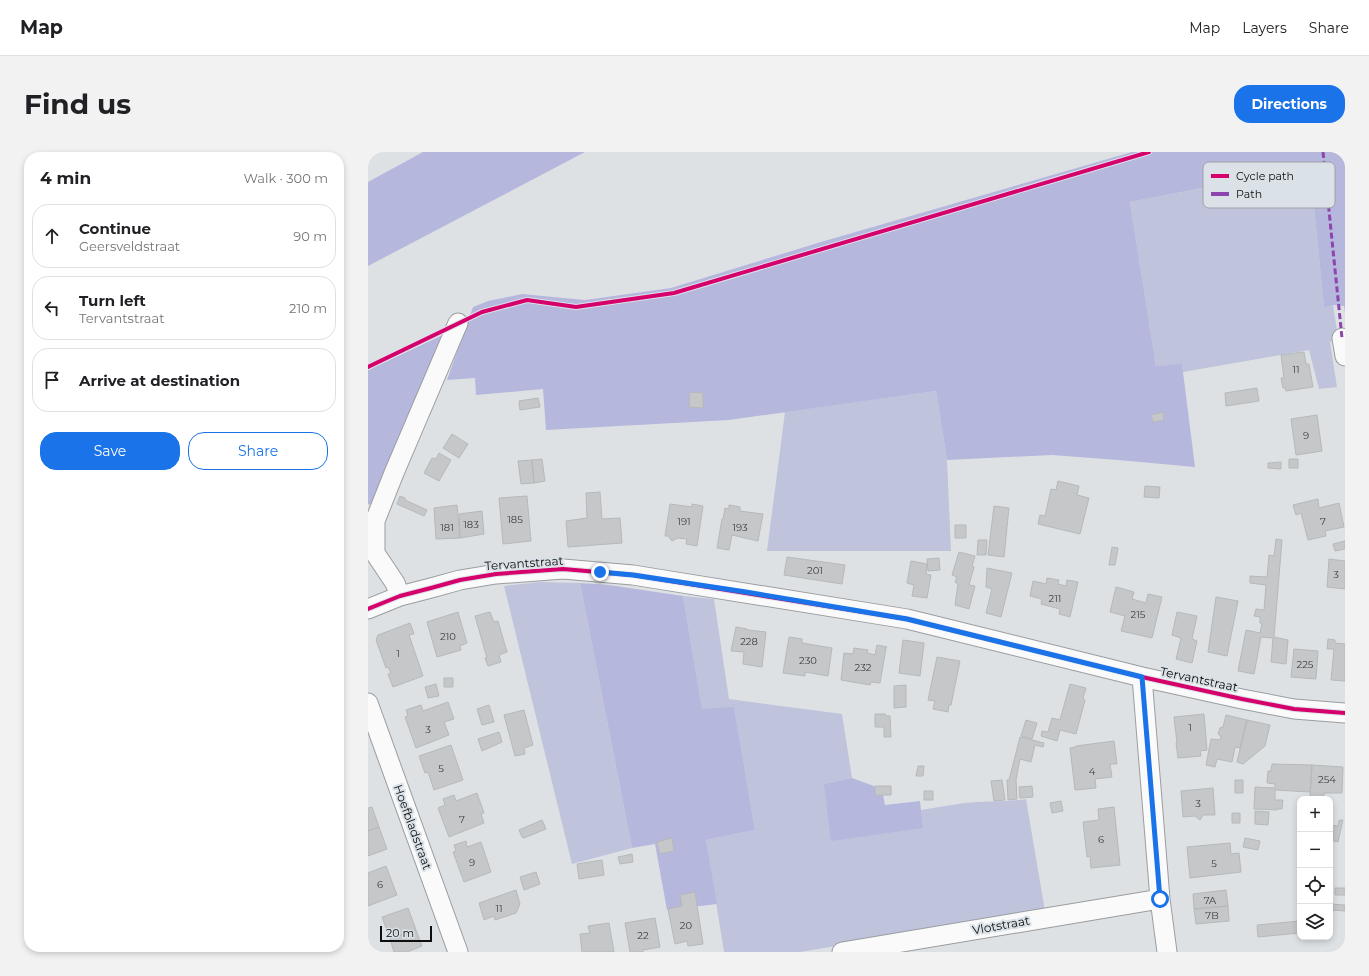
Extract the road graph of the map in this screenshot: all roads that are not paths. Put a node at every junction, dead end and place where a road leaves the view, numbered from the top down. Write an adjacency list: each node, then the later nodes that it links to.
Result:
1 (458, 323): 2 (street)
2 (400, 596): 3 (street, Tervantstraat); 4 (street, Tervantstraat)
3 (368, 609)
4 (1142, 677): 6 (street, Tervantstraat); 7 (street)
5 (368, 703): 8 (street, Hoefbladstraat)
6 (1345, 712)
7 (1160, 899): 9 (street, Vlotstraat); 10 (street)
8 (458, 952)
9 (842, 952)
10 (1167, 952)

